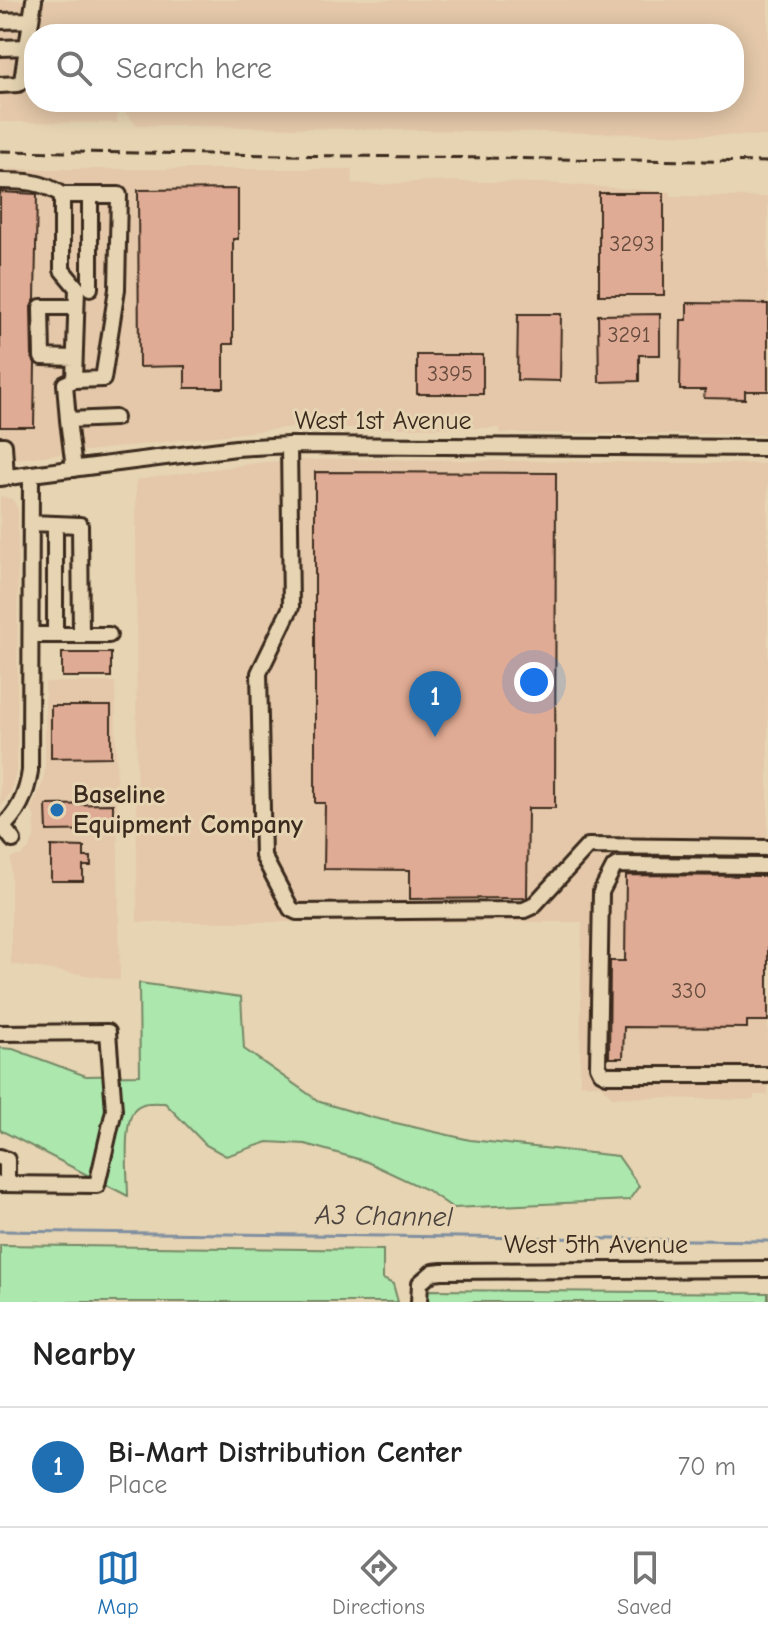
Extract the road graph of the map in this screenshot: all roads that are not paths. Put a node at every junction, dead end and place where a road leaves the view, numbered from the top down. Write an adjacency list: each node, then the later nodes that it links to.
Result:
1 (34, 0): 2 (street)
2 (31, 20): 3 (street); 4 (street)
3 (0, 21)
4 (30, 24)
5 (24, 47): 6 (street)
6 (0, 48)
7 (24, 62): 8 (street)
8 (0, 85)
9 (0, 181): 10 (street)
10 (62, 195): 11 (street); 12 (street)
11 (90, 195): 12 (street); 13 (street)
12 (83, 288): 13 (street); 14 (street)
13 (117, 289): 16 (street)
14 (76, 307): 15 (street); 15 (street)
15 (74, 358): 16 (street)
16 (74, 380): 18 (street)
17 (115, 418): 18 (street)
18 (68, 420): 22 (street)
19 (0, 445): 24 (street)
20 (289, 445): 21 (street, West 1st Avenue); 22 (street, West 1st Avenue); 33 (street)
21 (768, 448)
22 (74, 469): 23 (street, West 1st Avenue)
23 (31, 474): 24 (street, West 1st Avenue); 25 (street)
24 (3, 477)
25 (31, 523): 26 (street); 27 (street)
26 (55, 524): 28 (street); 29 (street)
27 (31, 635): 28 (street); 31 (street)
28 (55, 635): 29 (street)
29 (81, 635): 30 (street)
30 (109, 635)
31 (1, 828): 32 (street)
32 (13, 840)
33 (768, 848)
34 (768, 866): 36 (street)
35 (0, 1033): 38 (street)
36 (768, 1075)
37 (0, 1157): 38 (street)
38 (4, 1184)
39 (768, 1269): 40 (street, West 5th Avenue)
40 (419, 1302)

